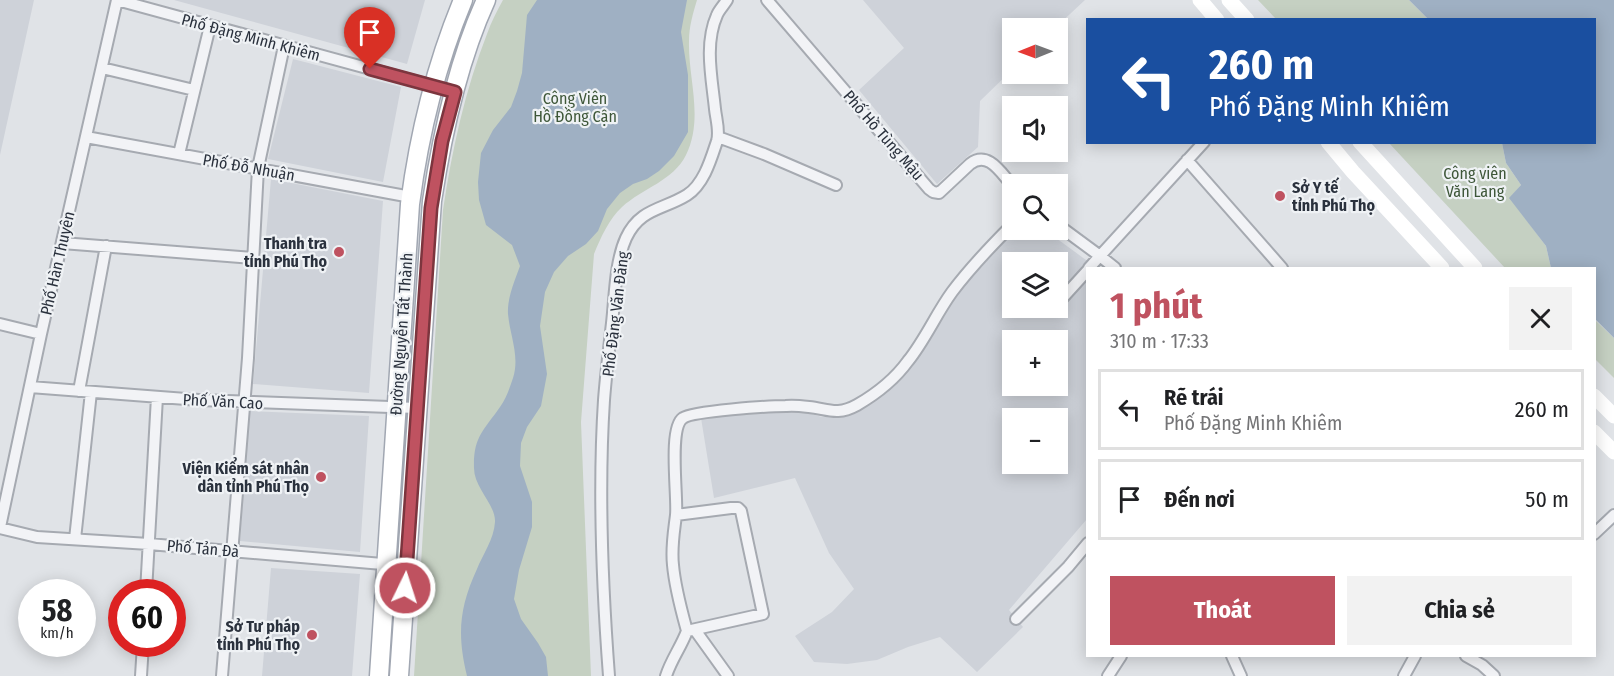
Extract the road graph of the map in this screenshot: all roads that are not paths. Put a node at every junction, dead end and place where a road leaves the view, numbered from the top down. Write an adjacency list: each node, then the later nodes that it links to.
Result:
1 (117, 0): 10 (street, Phố Đặng Minh Khiêm); 12 (street, Phố Hàn Thuyên)
2 (463, 0): 13 (main road, Đường Nguyễn Tất Thành)
3 (486, 0): 15 (main road, Đường Nguyễn Tất Thành)
4 (727, 0): 17 (street, Phố Đặng Văn Đăng)
5 (767, 0): 24 (street, Phố Hồ Tùng Mậu)
6 (1200, 0): 8 (main road)
7 (1229, 0): 9 (main road)
8 (1215, 18)
9 (1244, 18)
10 (210, 26): 11 (street, Phố Đặng Minh Khiêm); 14 (street)
11 (284, 46): 13 (street, Phố Đặng Minh Khiêm); 23 (street)
12 (102, 68): 14 (street); 16 (street, Phố Hàn Thuyên)
13 (434, 87): 15 (street, Phố Đặng Minh Khiêm); 26 (main road, Đường Nguyễn Tất Thành)
14 (194, 90): 21 (street)
15 (455, 92): 49 (main road, Đường Nguyễn Tất Thành)
16 (86, 137): 21 (street, Phố Đỗ Nhuận); 29 (street, Phố Hàn Thuyên)
17 (718, 137): 25 (street); 75 (street, Phố Đặng Văn Đăng)
18 (1202, 144): 22 (street)
19 (1330, 144): 36 (main road)
20 (1362, 144): 37 (main road)
21 (179, 154): 23 (street, Phố Đỗ Nhuận)
22 (1187, 160): 31 (street); 35 (street)
23 (258, 168): 26 (street, Phố Đỗ Nhuận); 32 (street)
24 (1002, 174)
25 (836, 186)
26 (411, 197): 48 (main road, Đường Nguyễn Tất Thành)
27 (1068, 232): 31 (street)
28 (1002, 236): 53 (street)
29 (62, 243): 30 (street); 41 (street, Phố Hàn Thuyên)
30 (106, 246): 32 (street); 43 (street)
31 (1100, 256): 33 (street); 34 (street)
32 (253, 258): 47 (street)
33 (1090, 267)
34 (1114, 267)
35 (1281, 267)
36 (1441, 267)
37 (1474, 267)
38 (1086, 271): 39 (street)
39 (1068, 291)
40 (0, 324): 41 (street)
41 (41, 334): 42 (street, Phố Hàn Thuyên)
42 (30, 387): 43 (street, Phố Văn Cao); 55 (street, Phố Hàn Thuyên)
43 (79, 391): 44 (street, Phố Văn Cao)
44 (91, 392): 45 (street, Phố Văn Cao); 57 (street)
45 (156, 397): 47 (street, Phố Văn Cao); 58 (street)
46 (1596, 398): 50 (main road)
47 (244, 402): 48 (street, Phố Văn Cao); 60 (street)
48 (396, 407): 49 (street, Phố Văn Cao); 61 (main road, Đường Nguyễn Tất Thành)
49 (417, 408): 62 (main road, Đường Nguyễn Tất Thành)
50 (1614, 416)
51 (1596, 434): 52 (main road)
52 (1614, 452)
53 (676, 515): 65 (street); 65 (street)
54 (1614, 515): 56 (street)
55 (0, 528): 57 (street, Phố Tản Đà)
56 (1596, 532)
57 (75, 539): 58 (street, Phố Tản Đà)
58 (148, 544): 60 (street, Phố Tản Đà); 63 (street)
59 (1086, 545): 64 (street)
60 (232, 551): 61 (street, Phố Tản Đà); 72 (street)
61 (386, 564): 62 (street, Phố Tản Đà); 73 (main road, Đường Nguyễn Tất Thành)
62 (406, 566): 74 (main road, Đường Nguyễn Tất Thành)
63 (147, 579)
64 (1016, 619)
65 (691, 631): 76 (street); 77 (street)
66 (142, 657): 71 (street)
67 (1120, 657): 78 (street)
68 (1232, 657): 79 (street)
69 (1414, 657): 80 (street)
70 (1468, 657): 81 (street)
71 (141, 676)
72 (222, 676)
73 (379, 676)
74 (399, 676)
75 (609, 676)
76 (666, 676)
77 (728, 676)
78 (1107, 676)
79 (1241, 676)
80 (1404, 676)
81 (1494, 676)

